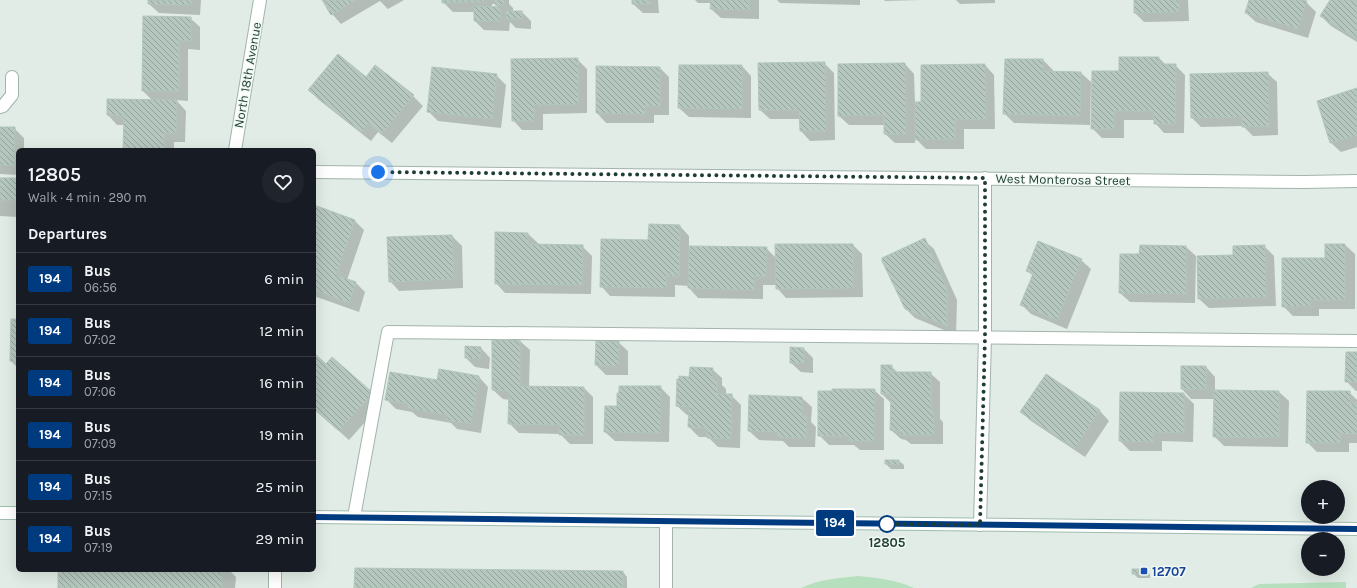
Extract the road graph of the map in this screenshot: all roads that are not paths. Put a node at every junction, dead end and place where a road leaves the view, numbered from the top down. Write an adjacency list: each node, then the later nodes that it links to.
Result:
1 (260, 0): 4 (street, North 18th Avenue)
2 (12, 77): 3 (street)
3 (0, 107)
4 (235, 148)
5 (316, 172): 6 (street, West Monterosa Street)
6 (985, 178): 7 (street, West Monterosa Street); 8 (street)
7 (1357, 181)
8 (985, 337): 9 (street); 13 (street); 15 (street)
9 (1357, 341)
10 (0, 513): 11 (street)
11 (16, 513)
12 (316, 517): 13 (street)
13 (354, 517): 14 (street)
14 (666, 521): 15 (street); 19 (street)
15 (980, 525): 16 (street)
16 (1357, 529)
17 (275, 572): 18 (street)
18 (275, 588)
19 (666, 588)

